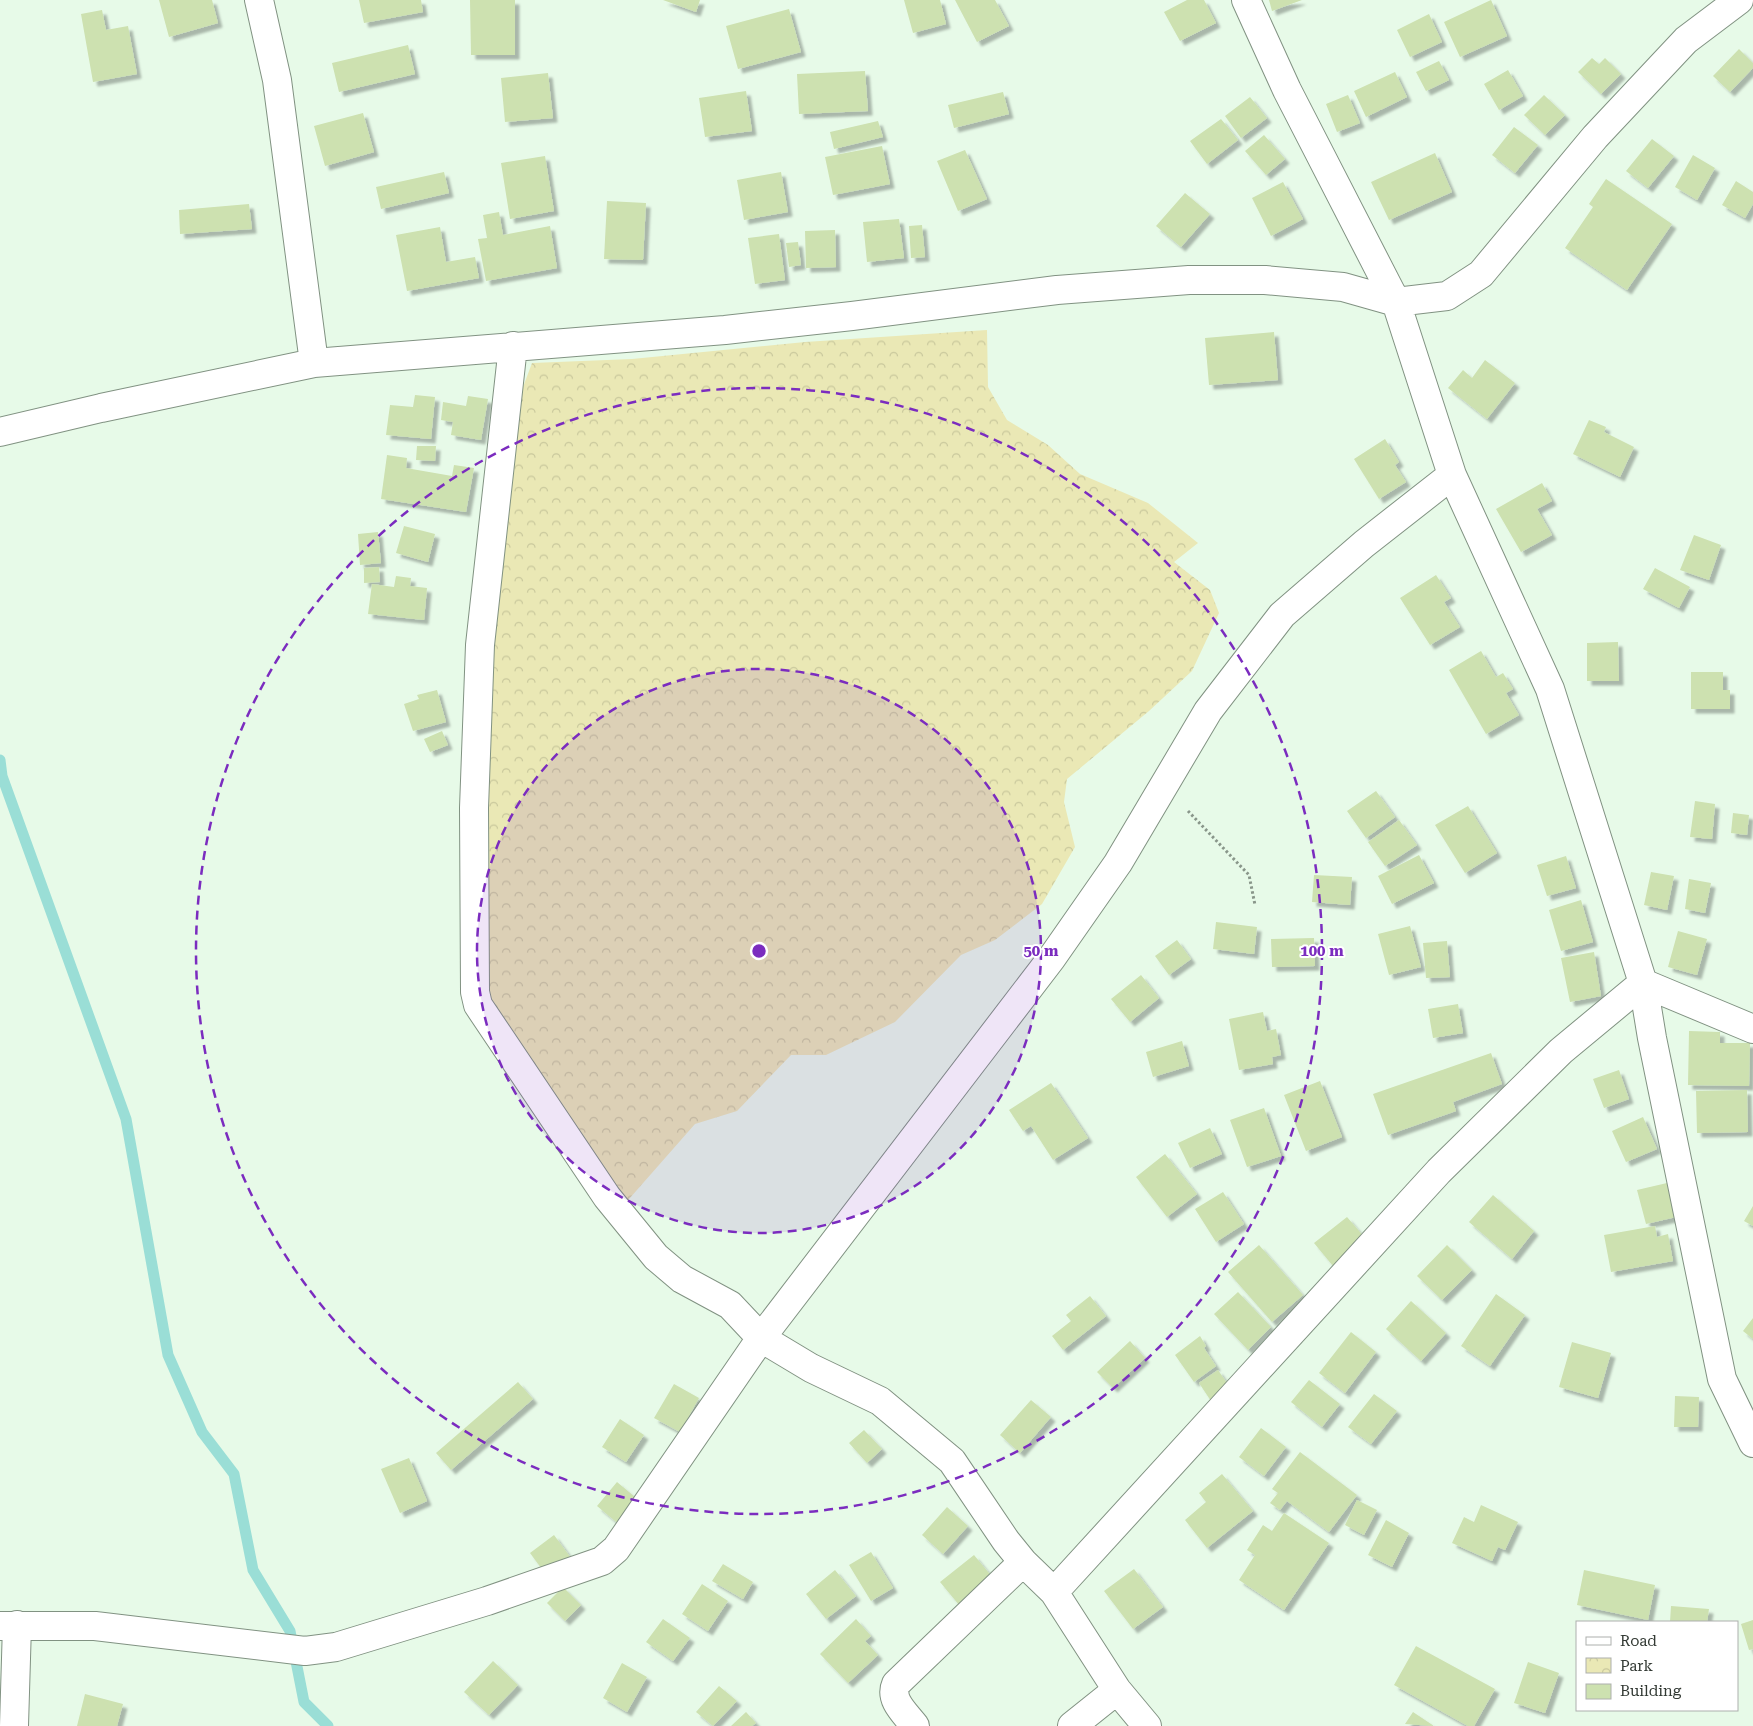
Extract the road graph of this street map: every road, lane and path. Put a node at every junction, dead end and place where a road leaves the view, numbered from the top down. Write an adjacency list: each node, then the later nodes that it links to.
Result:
1 (259, 0): 6 (street)
2 (1246, 0): 4 (street)
3 (1739, 0): 4 (street)
4 (1396, 302): 5 (street); 8 (street)
5 (513, 346): 6 (street); 13 (street)
6 (314, 363): 7 (street)
7 (0, 432)
8 (1452, 475): 9 (street); 11 (street)
9 (1163, 786): 10 (path); 13 (street)
10 (1255, 905)
11 (1643, 983): 12 (street); 14 (street); 16 (street)
12 (1753, 1029)
13 (761, 1338): 15 (street); 17 (street)
14 (1753, 1443)
15 (1023, 1562): 16 (street); 20 (street)
16 (1054, 1592): 18 (street)
17 (9, 1626): 19 (street)
18 (1117, 1690): 21 (street); 22 (street)
19 (14, 1726)
20 (915, 1726)
21 (1072, 1726)
22 (1147, 1726)

